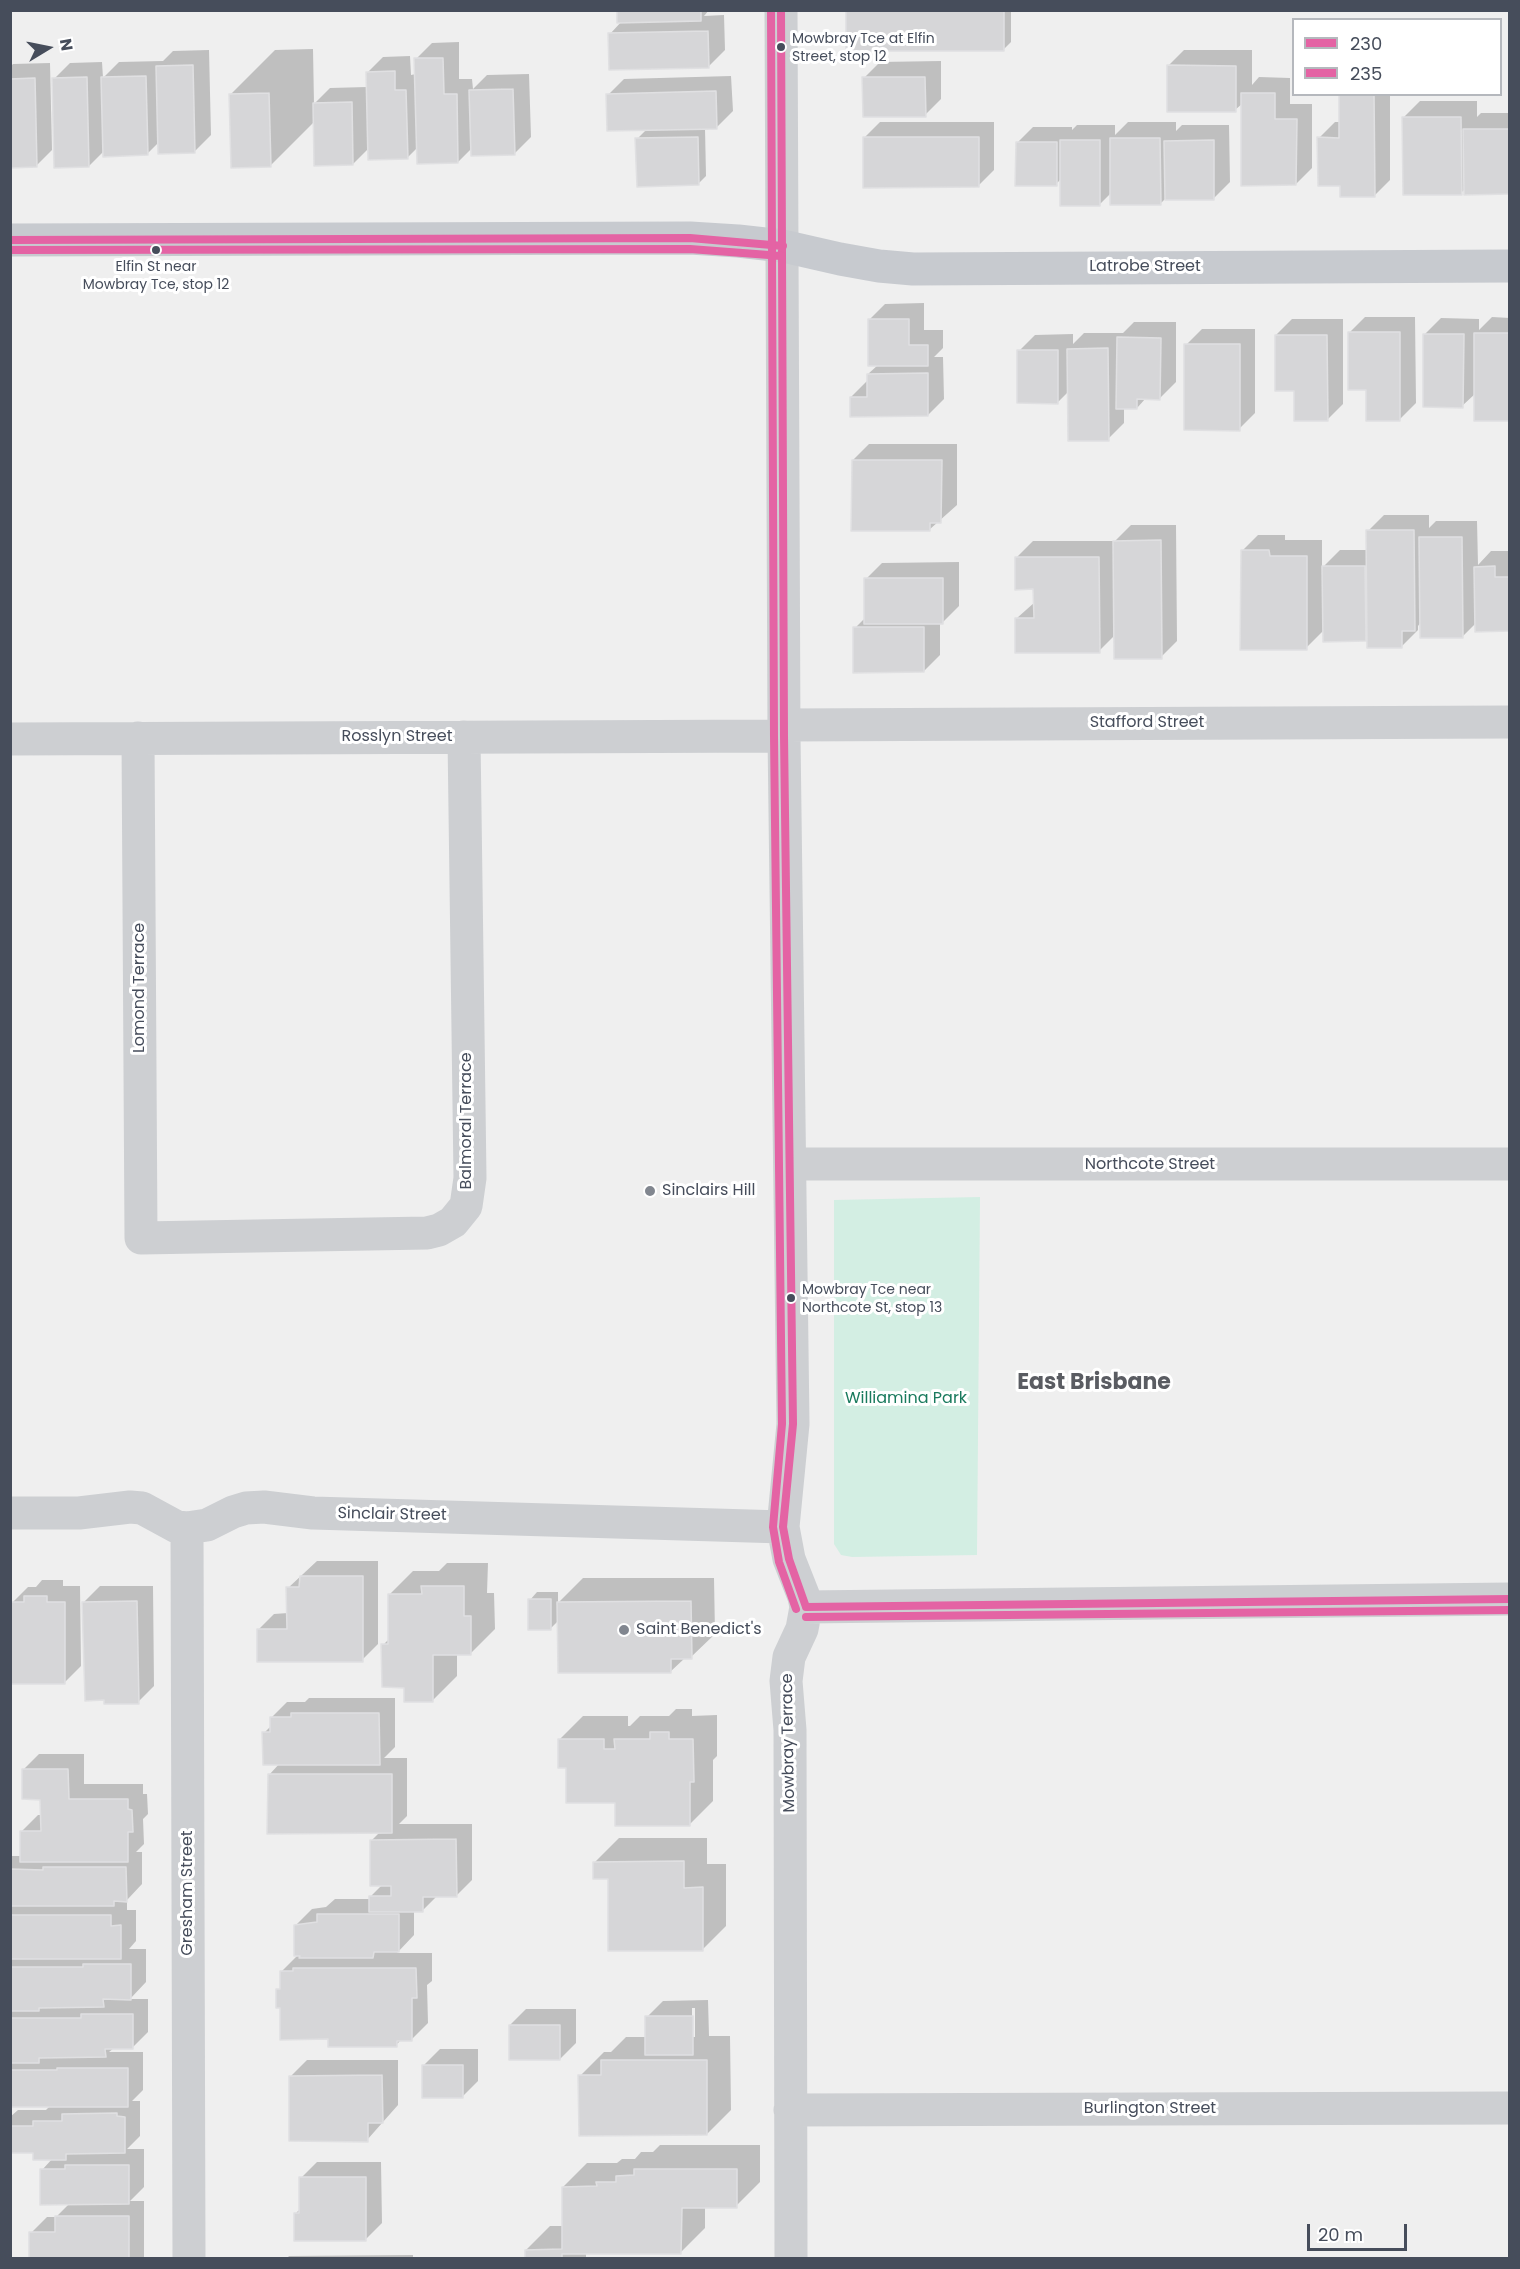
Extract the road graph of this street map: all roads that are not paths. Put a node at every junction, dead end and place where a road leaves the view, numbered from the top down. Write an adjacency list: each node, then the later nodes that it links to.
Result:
1 (781, 10): 3 (street)
2 (10, 240): 3 (main road, Latrobe Street)
3 (783, 246): 4 (main road, Latrobe Street); 6 (street)
4 (1509, 266)
5 (1509, 722): 6 (street, Stafford Street)
6 (784, 730): 7 (street, Rosslyn Street); 10 (street)
7 (464, 737): 8 (street, Rosslyn Street); 12 (street, Balmoral Terrace)
8 (138, 738): 9 (street, Rosslyn Street); 12 (street, Lomond Terrace)
9 (10, 739)
10 (791, 1164): 11 (street, Northcote Street); 14 (street)
11 (1509, 1164)
12 (141, 1238)
13 (10, 1513): 15 (street)
14 (783, 1527): 15 (street, Sinclair Street); 17 (street)
15 (187, 1528): 20 (street, Gresham Street)
16 (1509, 1599): 17 (street)
17 (806, 1607): 19 (street, Mowbray Terrace)
18 (1509, 2108): 19 (street, Burlington Street)
19 (790, 2110): 21 (street, Mowbray Terrace)
20 (189, 2259)
21 (791, 2259)

